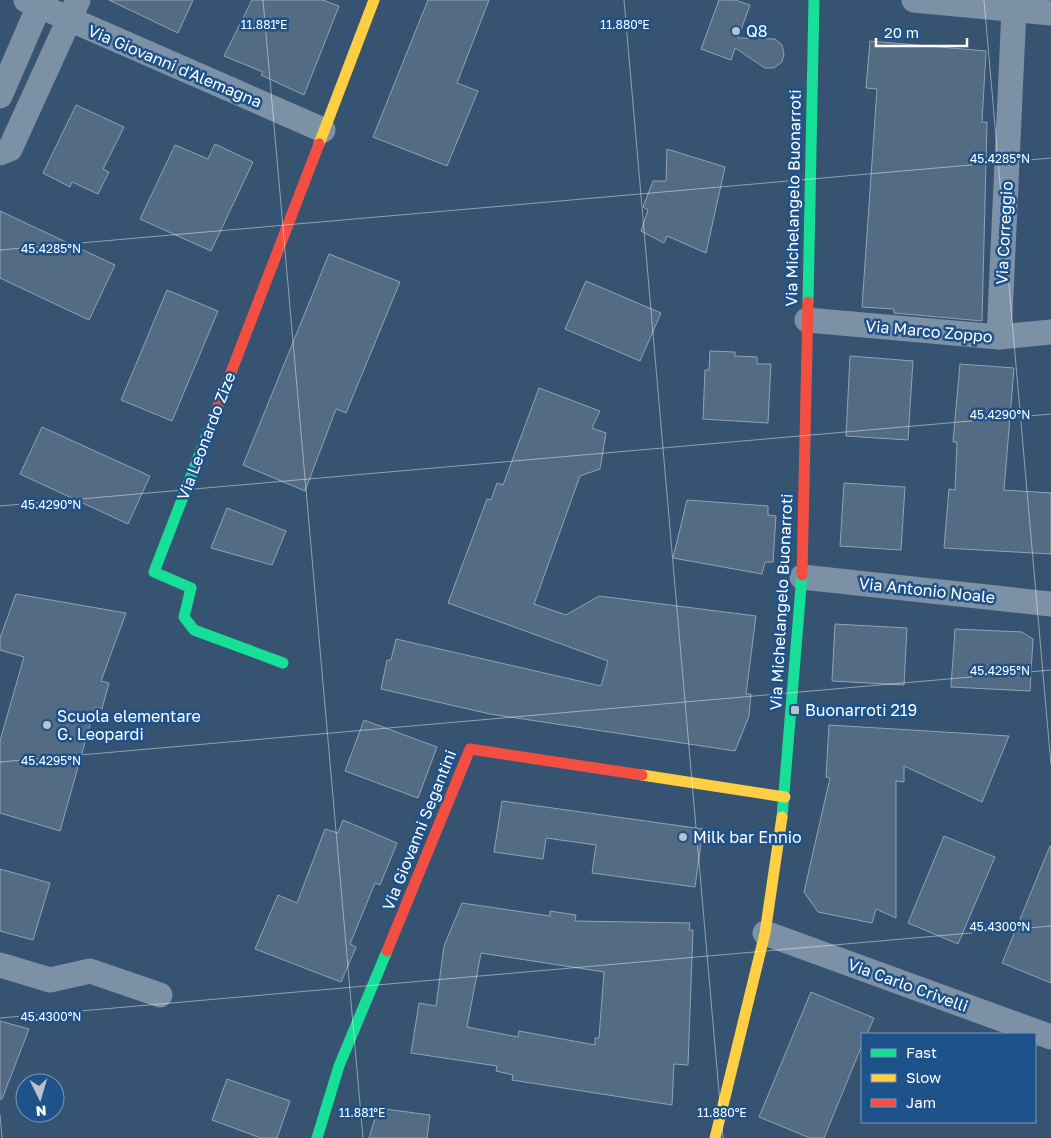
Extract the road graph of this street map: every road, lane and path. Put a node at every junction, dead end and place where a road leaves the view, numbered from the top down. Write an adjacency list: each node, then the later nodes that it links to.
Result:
1 (374, 0): 9 (street)
2 (814, 0): 11 (street, Via Michelangelo Buonarroti)
3 (914, 0): 5 (street)
4 (33, 3): 6 (street, Via Giovanni d'Alemagna); 8 (street)
5 (1014, 9): 7 (street); 13 (street, Via Correggio)
6 (74, 10): 9 (street, Via Giovanni d'Alemagna); 10 (street)
7 (1051, 12)
8 (0, 96)
9 (324, 130): 16 (street, Via Leonardo Zize)
10 (0, 153)
11 (807, 320): 13 (street, Via Marco Zoppo); 14 (street, Via Michelangelo Buonarroti)
12 (1051, 332): 13 (street, Via Marco Zoppo)
13 (1000, 337)
14 (802, 577): 15 (street, Via Antonio Noale); 17 (street, Via Michelangelo Buonarroti)
15 (1051, 604)
16 (283, 663)
17 (785, 797): 18 (street, Via Michelangelo Buonarroti); 22 (street, Via Giovanni Segantini)
18 (765, 933): 21 (street, Via Carlo Crivelli); 23 (street, Via Michelangelo Buonarroti)
19 (0, 965): 20 (street)
20 (160, 995)
21 (1051, 1037)
22 (317, 1138)
23 (714, 1138)

